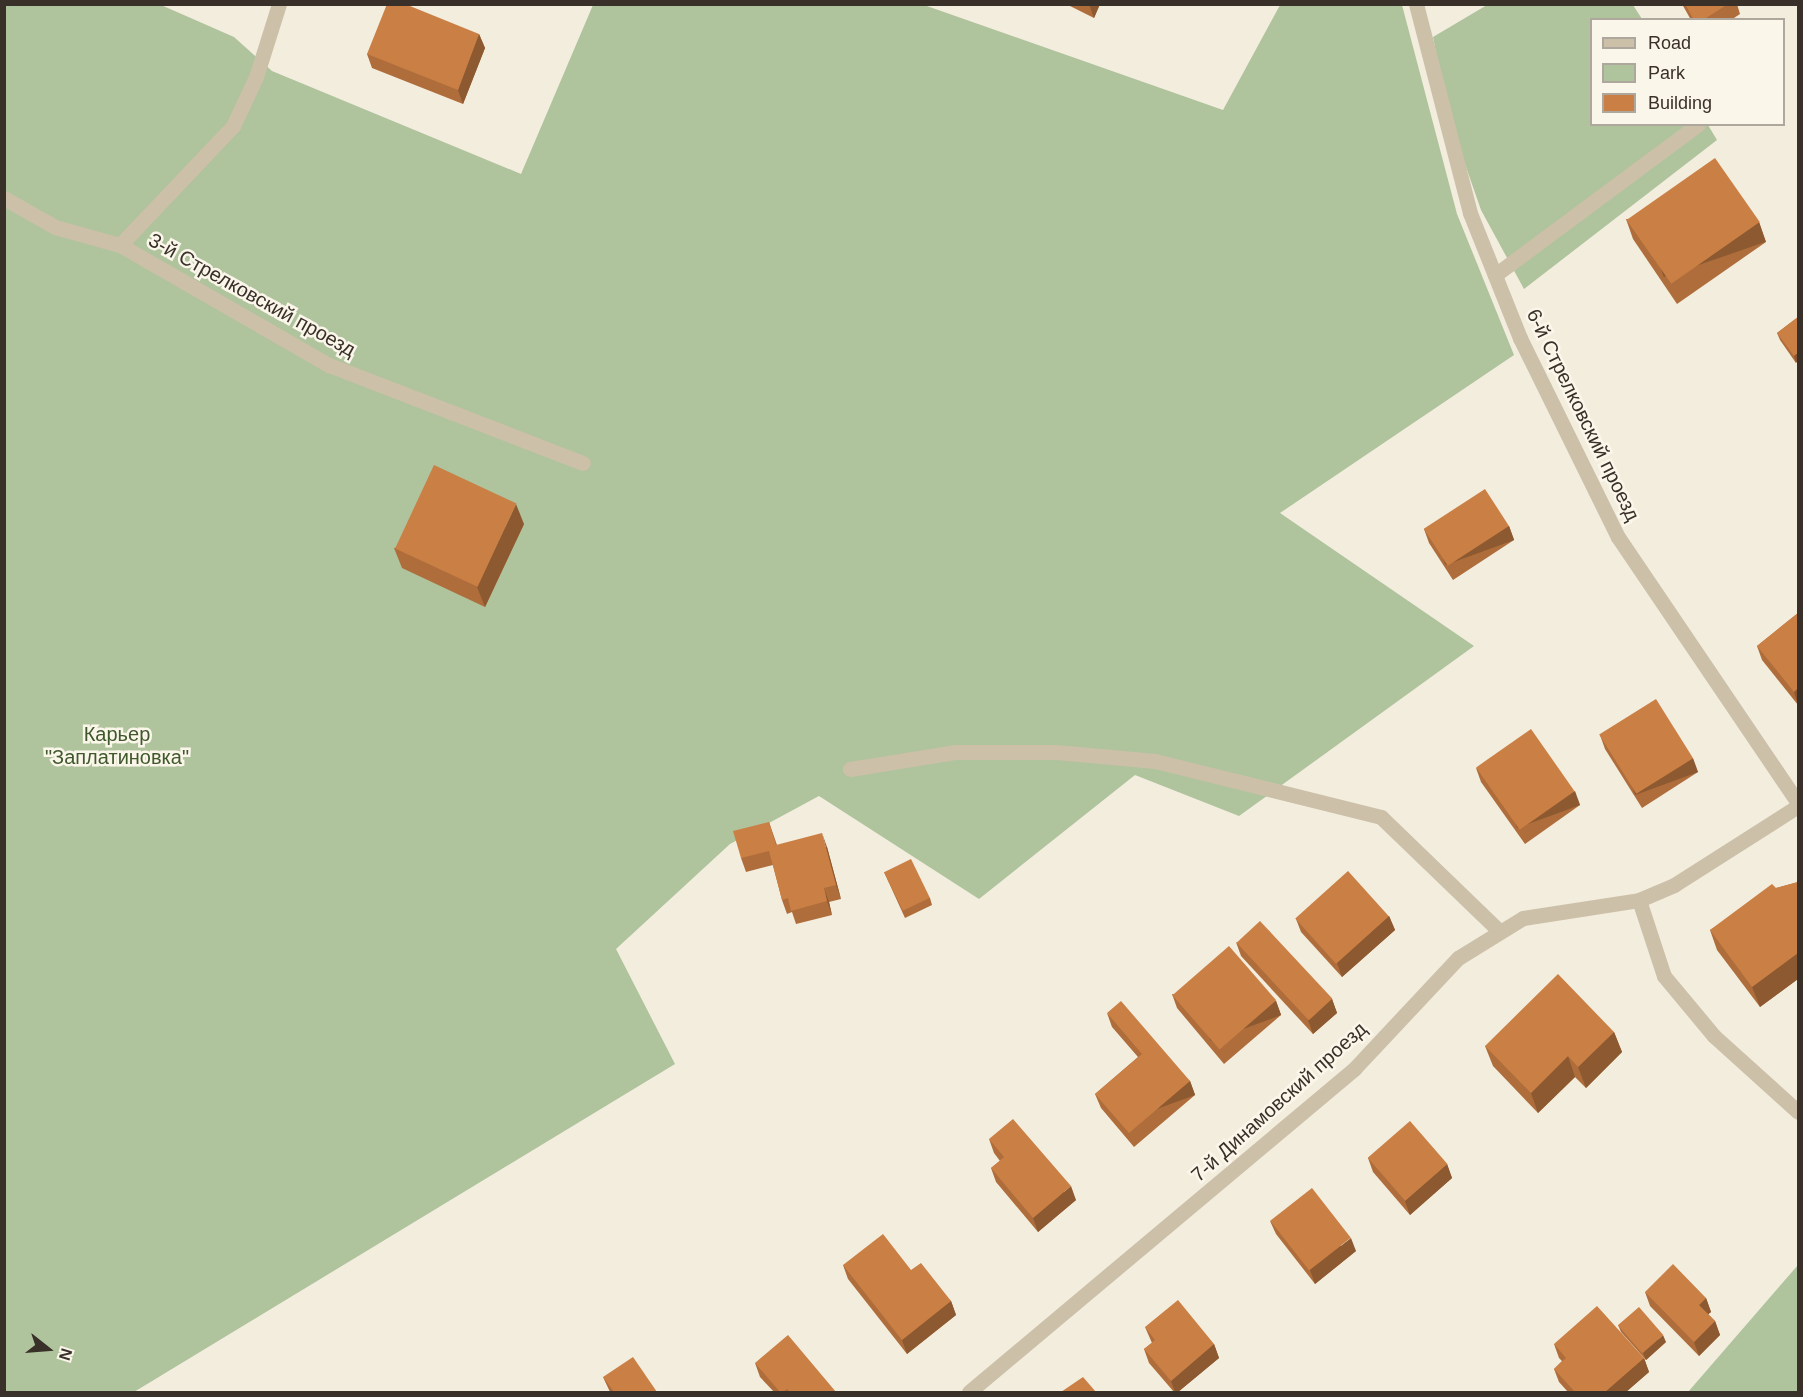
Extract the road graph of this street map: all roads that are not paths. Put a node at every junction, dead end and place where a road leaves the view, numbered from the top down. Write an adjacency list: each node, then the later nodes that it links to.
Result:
1 (279, 4): 5 (street)
2 (1416, 4): 6 (street, 6-й Стрелковский проезд)
3 (1695, 126): 6 (street)
4 (4, 198): 5 (street, 3-й Стрелковский проезд)
5 (120, 245): 7 (street, 3-й Стрелковский проезд)
6 (1495, 275): 9 (street, 6-й Стрелковский проезд)
7 (583, 463)
8 (850, 769): 11 (street)
9 (1798, 804): 10 (street, 7-й Динамовский проезд)
10 (1639, 900): 11 (street, 7-й Динамовский проезд); 12 (street)
11 (1498, 930): 13 (street, 7-й Динамовский проезд)
12 (1798, 1112)
13 (969, 1392)

